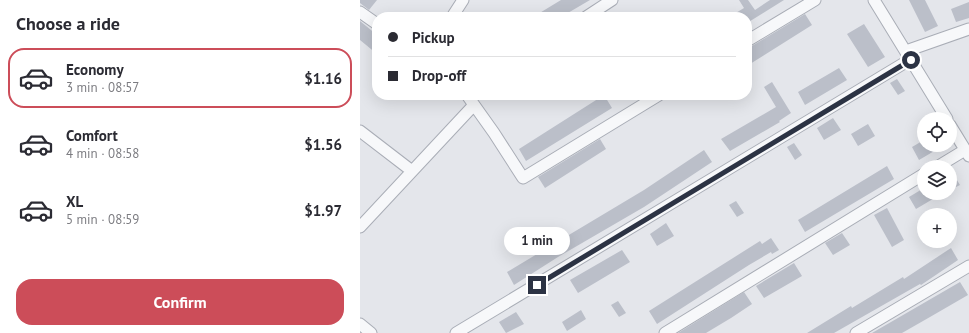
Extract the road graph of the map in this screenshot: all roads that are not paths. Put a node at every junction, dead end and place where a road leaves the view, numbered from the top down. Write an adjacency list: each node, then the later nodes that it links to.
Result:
1 (463, 0): 6 (street)
2 (612, 0): 7 (street)
3 (815, 0): 10 (street)
4 (874, 0): 11 (street)
5 (360, 12): 8 (street)
6 (455, 12)
7 (594, 12)
8 (372, 20)
9 (969, 29): 11 (street)
10 (752, 38)
11 (909, 55): 15 (street); 26 (street)
12 (470, 100): 14 (street)
13 (651, 100): 14 (street)
14 (473, 106): 20 (street)
15 (943, 112)
16 (360, 131): 20 (street)
17 (957, 137): 18 (street)
18 (967, 153): 19 (street)
19 (952, 160)
20 (412, 171): 22 (street)
21 (917, 178): 27 (street)
22 (360, 228)
23 (969, 266): 28 (street)
24 (360, 324): 25 (street)
25 (371, 333)
26 (456, 333)
27 (666, 333)
28 (856, 333)

